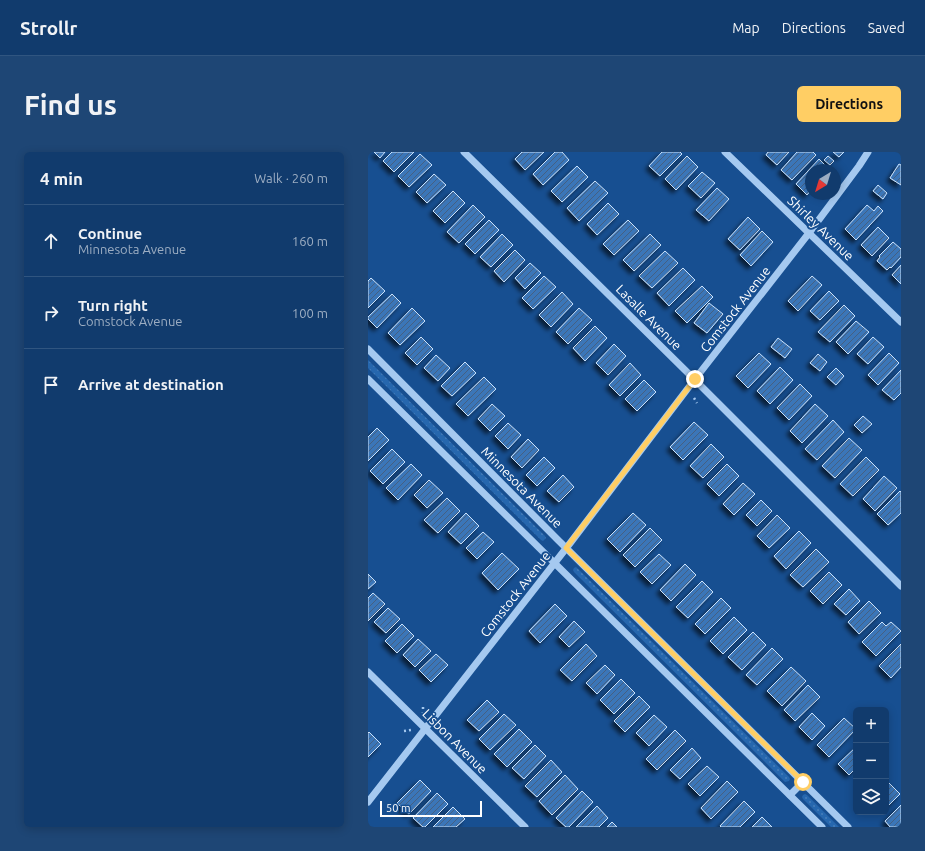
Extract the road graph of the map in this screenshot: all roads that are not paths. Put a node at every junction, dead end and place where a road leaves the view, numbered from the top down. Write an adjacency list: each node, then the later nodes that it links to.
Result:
1 (464, 152): 8 (street, Lasalle Avenue)
2 (725, 152): 4 (street, Shirley Avenue)
3 (868, 152): 4 (street, Comstock Avenue)
4 (810, 233): 5 (street, Shirley Avenue); 8 (street, Comstock Avenue)
5 (901, 322)
6 (368, 349): 9 (street, Minnesota Avenue)
7 (368, 379): 10 (street)
8 (695, 379): 9 (street, Comstock Avenue); 11 (street, Lasalle Avenue)
9 (566, 548): 10 (street, Comstock Avenue); 14 (street, Minnesota Avenue)
10 (555, 563): 13 (street, Comstock Avenue); 15 (street)
11 (901, 586)
12 (368, 672): 13 (street, Lisbon Avenue)
13 (425, 729): 16 (street, Comstock Avenue); 17 (street, Lisbon Avenue)
14 (803, 782): 15 (street); 19 (street, Minnesota Avenue)
15 (790, 795): 18 (street)
16 (368, 802)
17 (525, 827)
18 (822, 827)
19 (848, 827)

